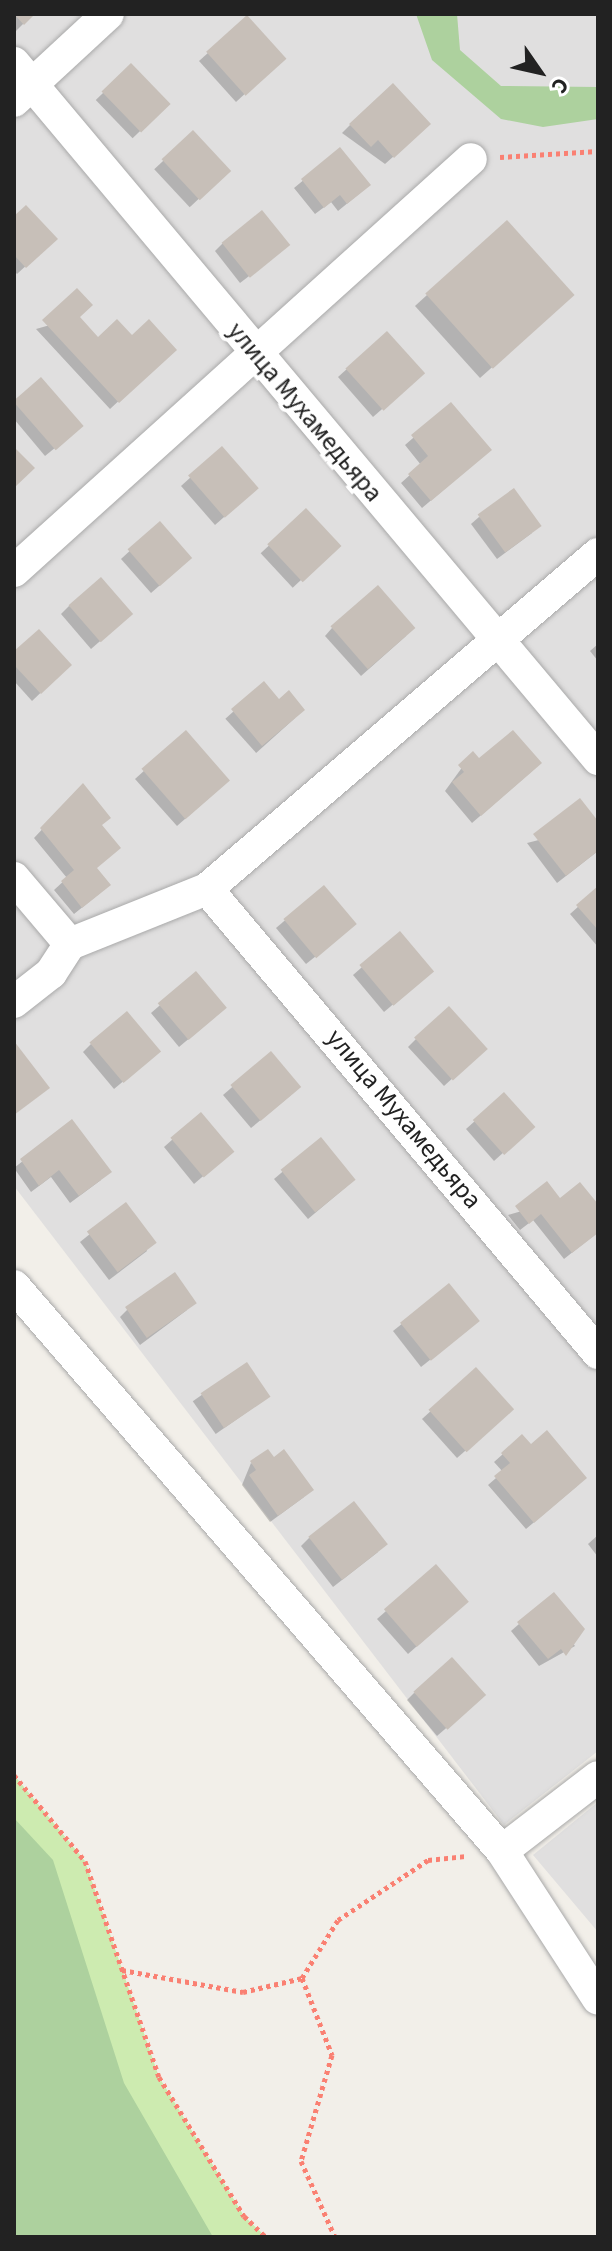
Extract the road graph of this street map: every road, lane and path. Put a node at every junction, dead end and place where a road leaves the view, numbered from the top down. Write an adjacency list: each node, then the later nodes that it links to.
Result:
1 (108, 14): 2 (street)
2 (20, 82): 5 (street, улица Мухамедьяра)
3 (598, 151): 4 (path)
4 (471, 159): 5 (street)
5 (254, 353): 7 (street); 8 (street, улица Мухамедьяра)
6 (598, 554): 8 (street)
7 (14, 571)
8 (497, 640): 9 (street, улица Мухамедьяра); 11 (street)
9 (598, 759)
10 (14, 878): 12 (street)
11 (207, 889): 12 (street); 15 (street, улица Мухамедьяра)
12 (70, 944): 13 (street)
13 (14, 1002)
14 (14, 1286): 18 (street)
15 (598, 1353)
16 (14, 1775): 19 (path)
17 (598, 1777): 18 (street)
18 (502, 1851): 20 (path); 21 (street)
19 (122, 1970): 20 (path); 22 (path)
20 (302, 1978): 23 (path)
21 (598, 1999)
22 (266, 2237)
23 (335, 2237)

